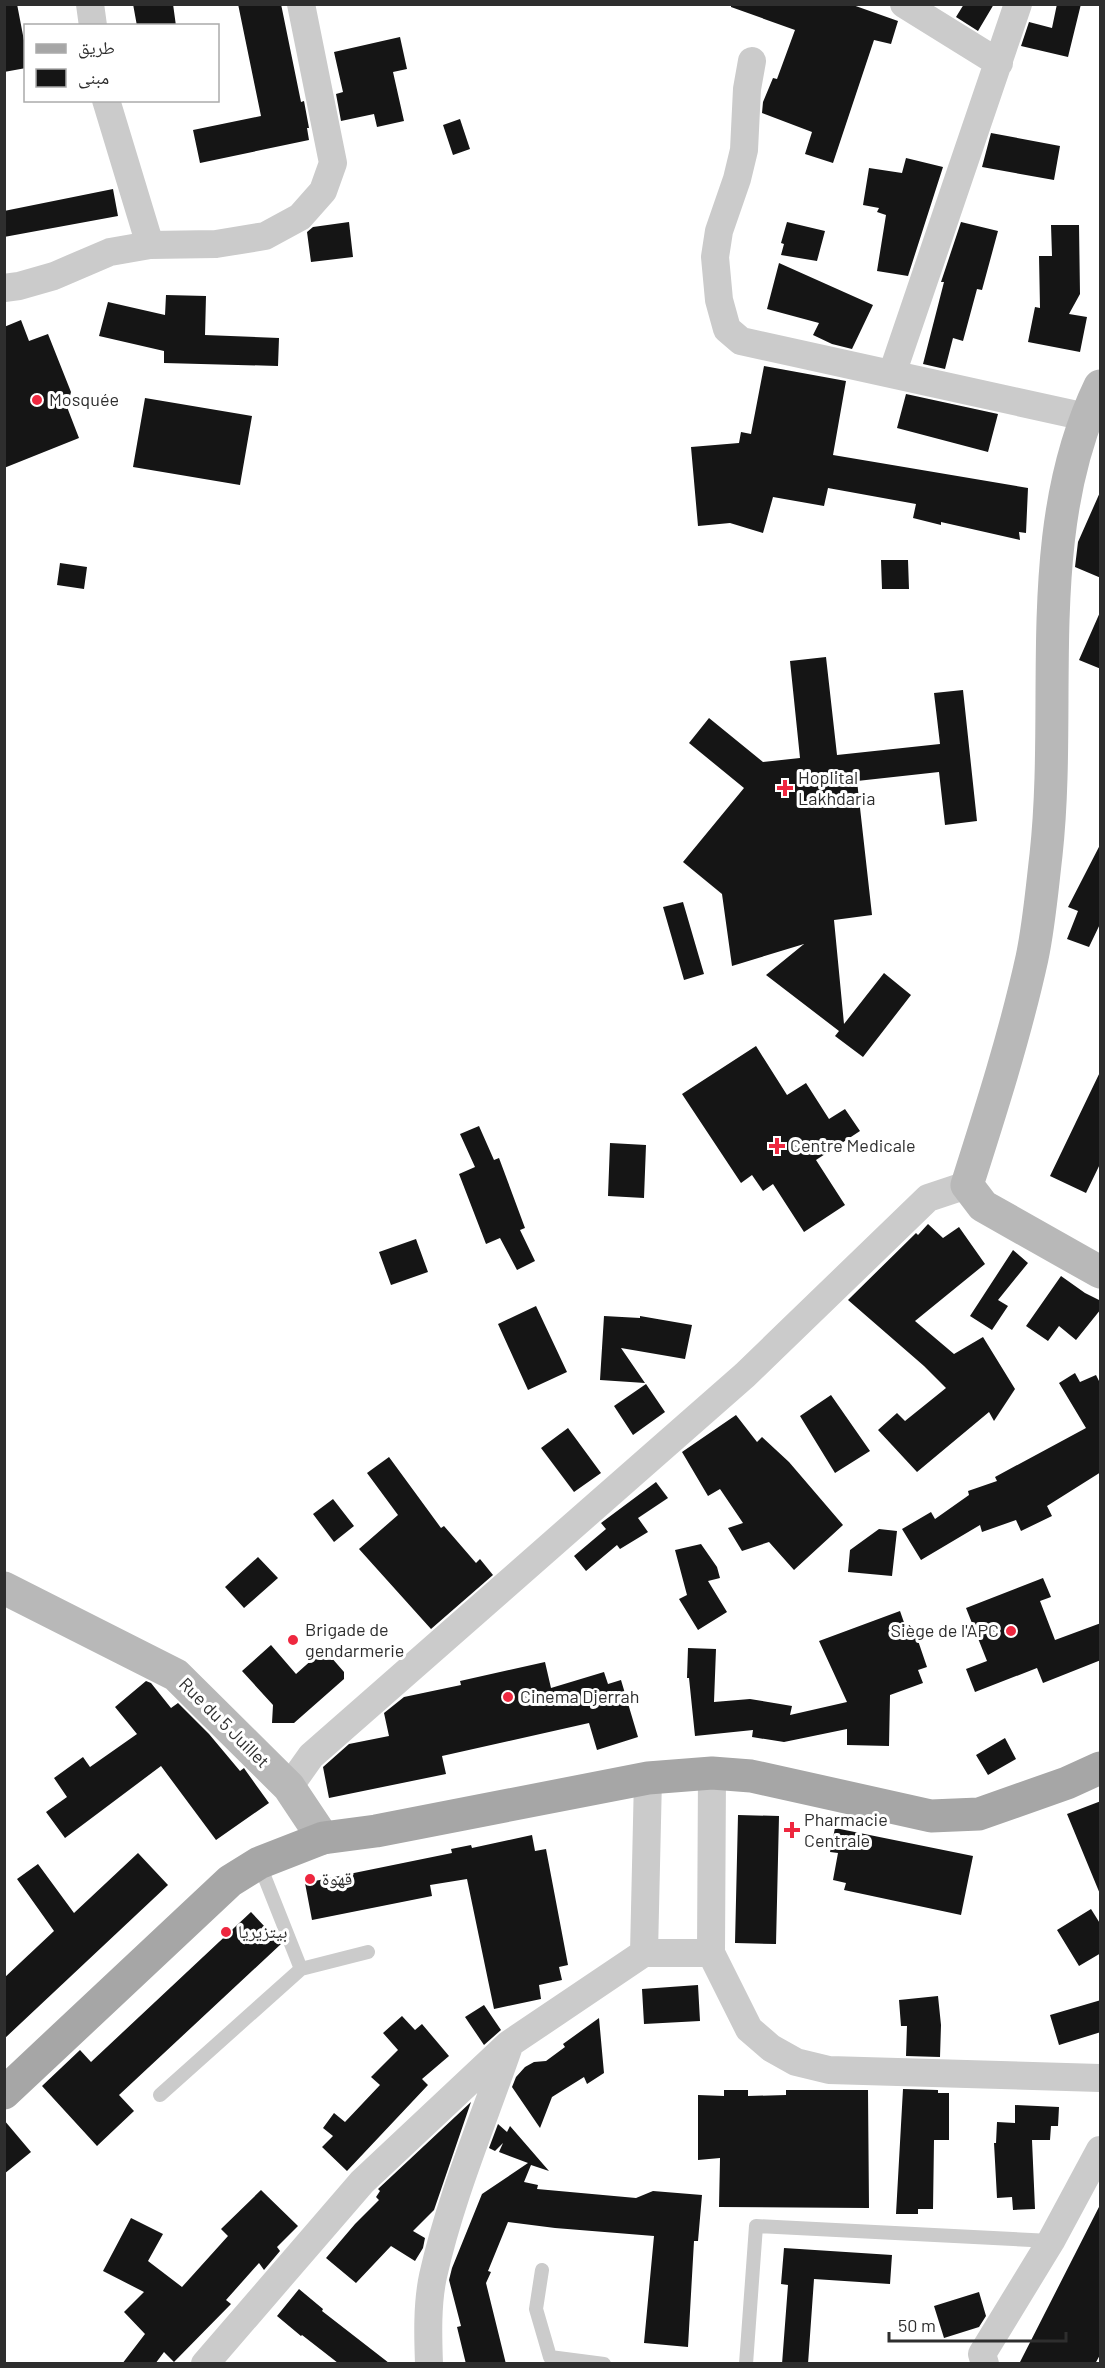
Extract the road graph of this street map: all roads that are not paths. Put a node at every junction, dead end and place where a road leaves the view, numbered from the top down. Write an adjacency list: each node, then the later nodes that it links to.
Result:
1 (90, 4): 5 (street)
2 (301, 4): 9 (street)
3 (904, 4): 7 (street)
4 (1018, 4): 7 (street)
5 (93, 24)
6 (752, 61): 11 (street)
7 (999, 63): 11 (street)
8 (107, 102): 9 (street)
9 (150, 245): 10 (street)
10 (4, 288)
11 (892, 374): 13 (street)
12 (1101, 386): 13 (street)
13 (1086, 417): 14 (street)
14 (967, 1185): 15 (street); 20 (street)
15 (1101, 1272)
16 (4, 1588): 20 (street, Rue du 5 Juillet)
17 (1101, 1768): 18 (main road)
18 (711, 1773): 19 (main road); 25 (street)
19 (648, 1778): 21 (main road); 24 (street)
20 (289, 1787): 21 (street, Rue du 5 Juillet)
21 (323, 1838): 22 (main road)
22 (259, 1863): 26 (lane); 29 (main road)
23 (368, 1952): 26 (lane)
24 (644, 1953): 25 (street); 27 (street)
25 (711, 1953): 28 (street)
26 (301, 1969): 30 (lane)
27 (509, 2044): 36 (street); 37 (street)
28 (1101, 2078)
29 (4, 2093)
30 (160, 2095)
31 (1101, 2150): 32 (street)
32 (1051, 2241): 35 (street); 39 (lane)
33 (542, 2270): 34 (lane)
34 (551, 2360): 38 (lane)
35 (977, 2360)
36 (205, 2364)
37 (429, 2364)
38 (604, 2364)
39 (746, 2364)

